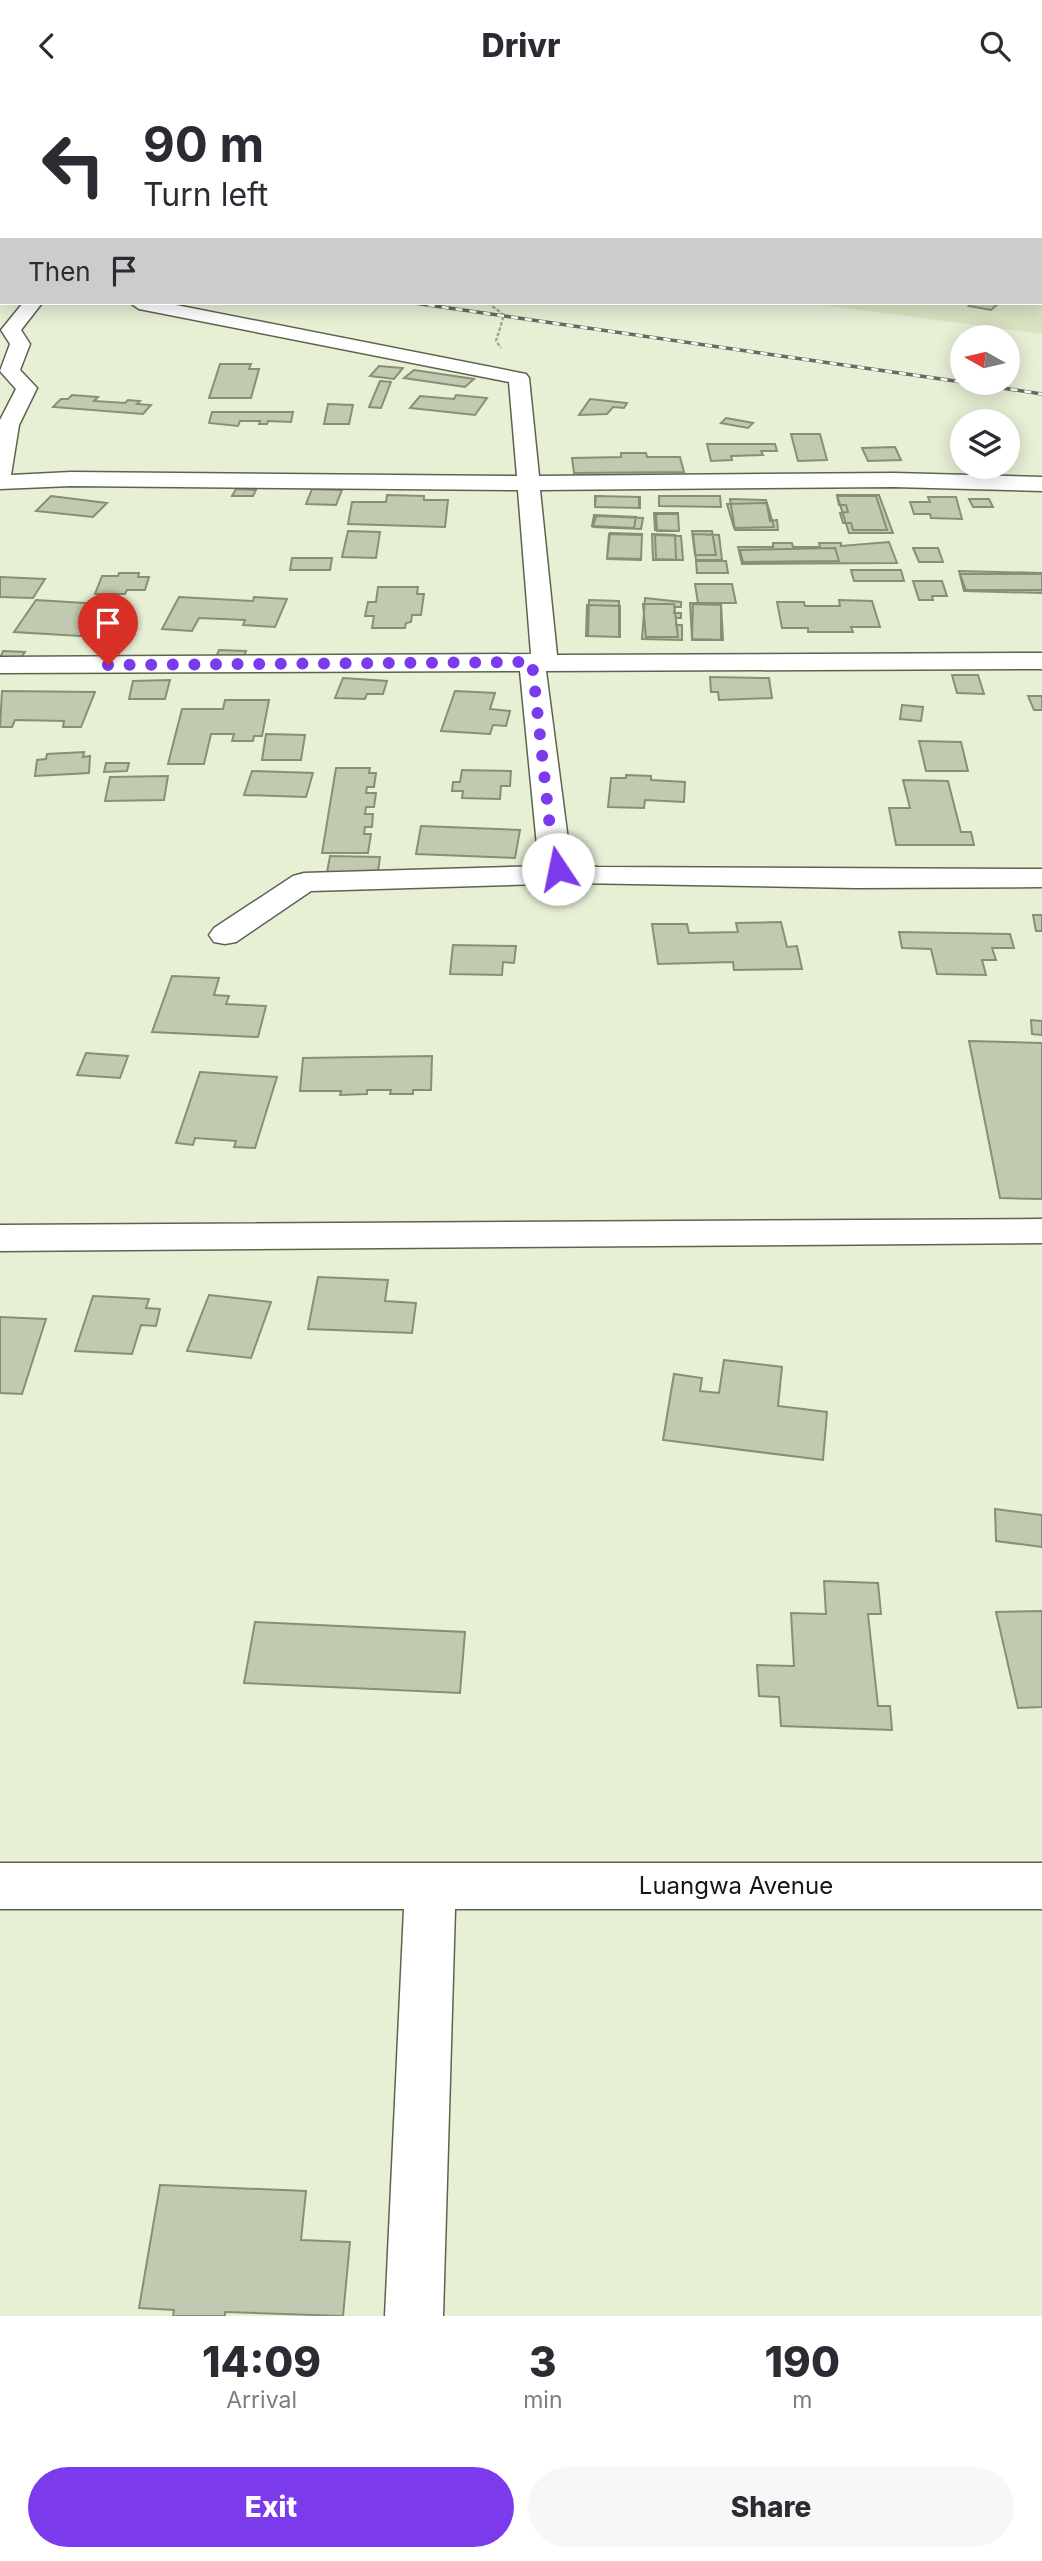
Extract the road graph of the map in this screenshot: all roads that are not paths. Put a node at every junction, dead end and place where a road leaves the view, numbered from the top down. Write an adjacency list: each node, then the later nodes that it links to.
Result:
1 (31, 305): 3 (street)
2 (149, 305): 5 (street)
3 (0, 475)
4 (0, 482): 5 (street)
5 (530, 483): 6 (street); 8 (street)
6 (1042, 484)
7 (1042, 661): 8 (street)
8 (538, 662): 9 (street); 10 (street)
9 (0, 665)
10 (574, 874): 11 (street); 12 (street)
11 (1042, 878)
12 (225, 935)
13 (1042, 1231): 14 (street)
14 (0, 1238)
15 (430, 1885): 16 (street, Luangwa Avenue); 17 (street, Luangwa Avenue); 18 (street)
16 (0, 1886)
17 (1042, 1887)
18 (414, 2316)

